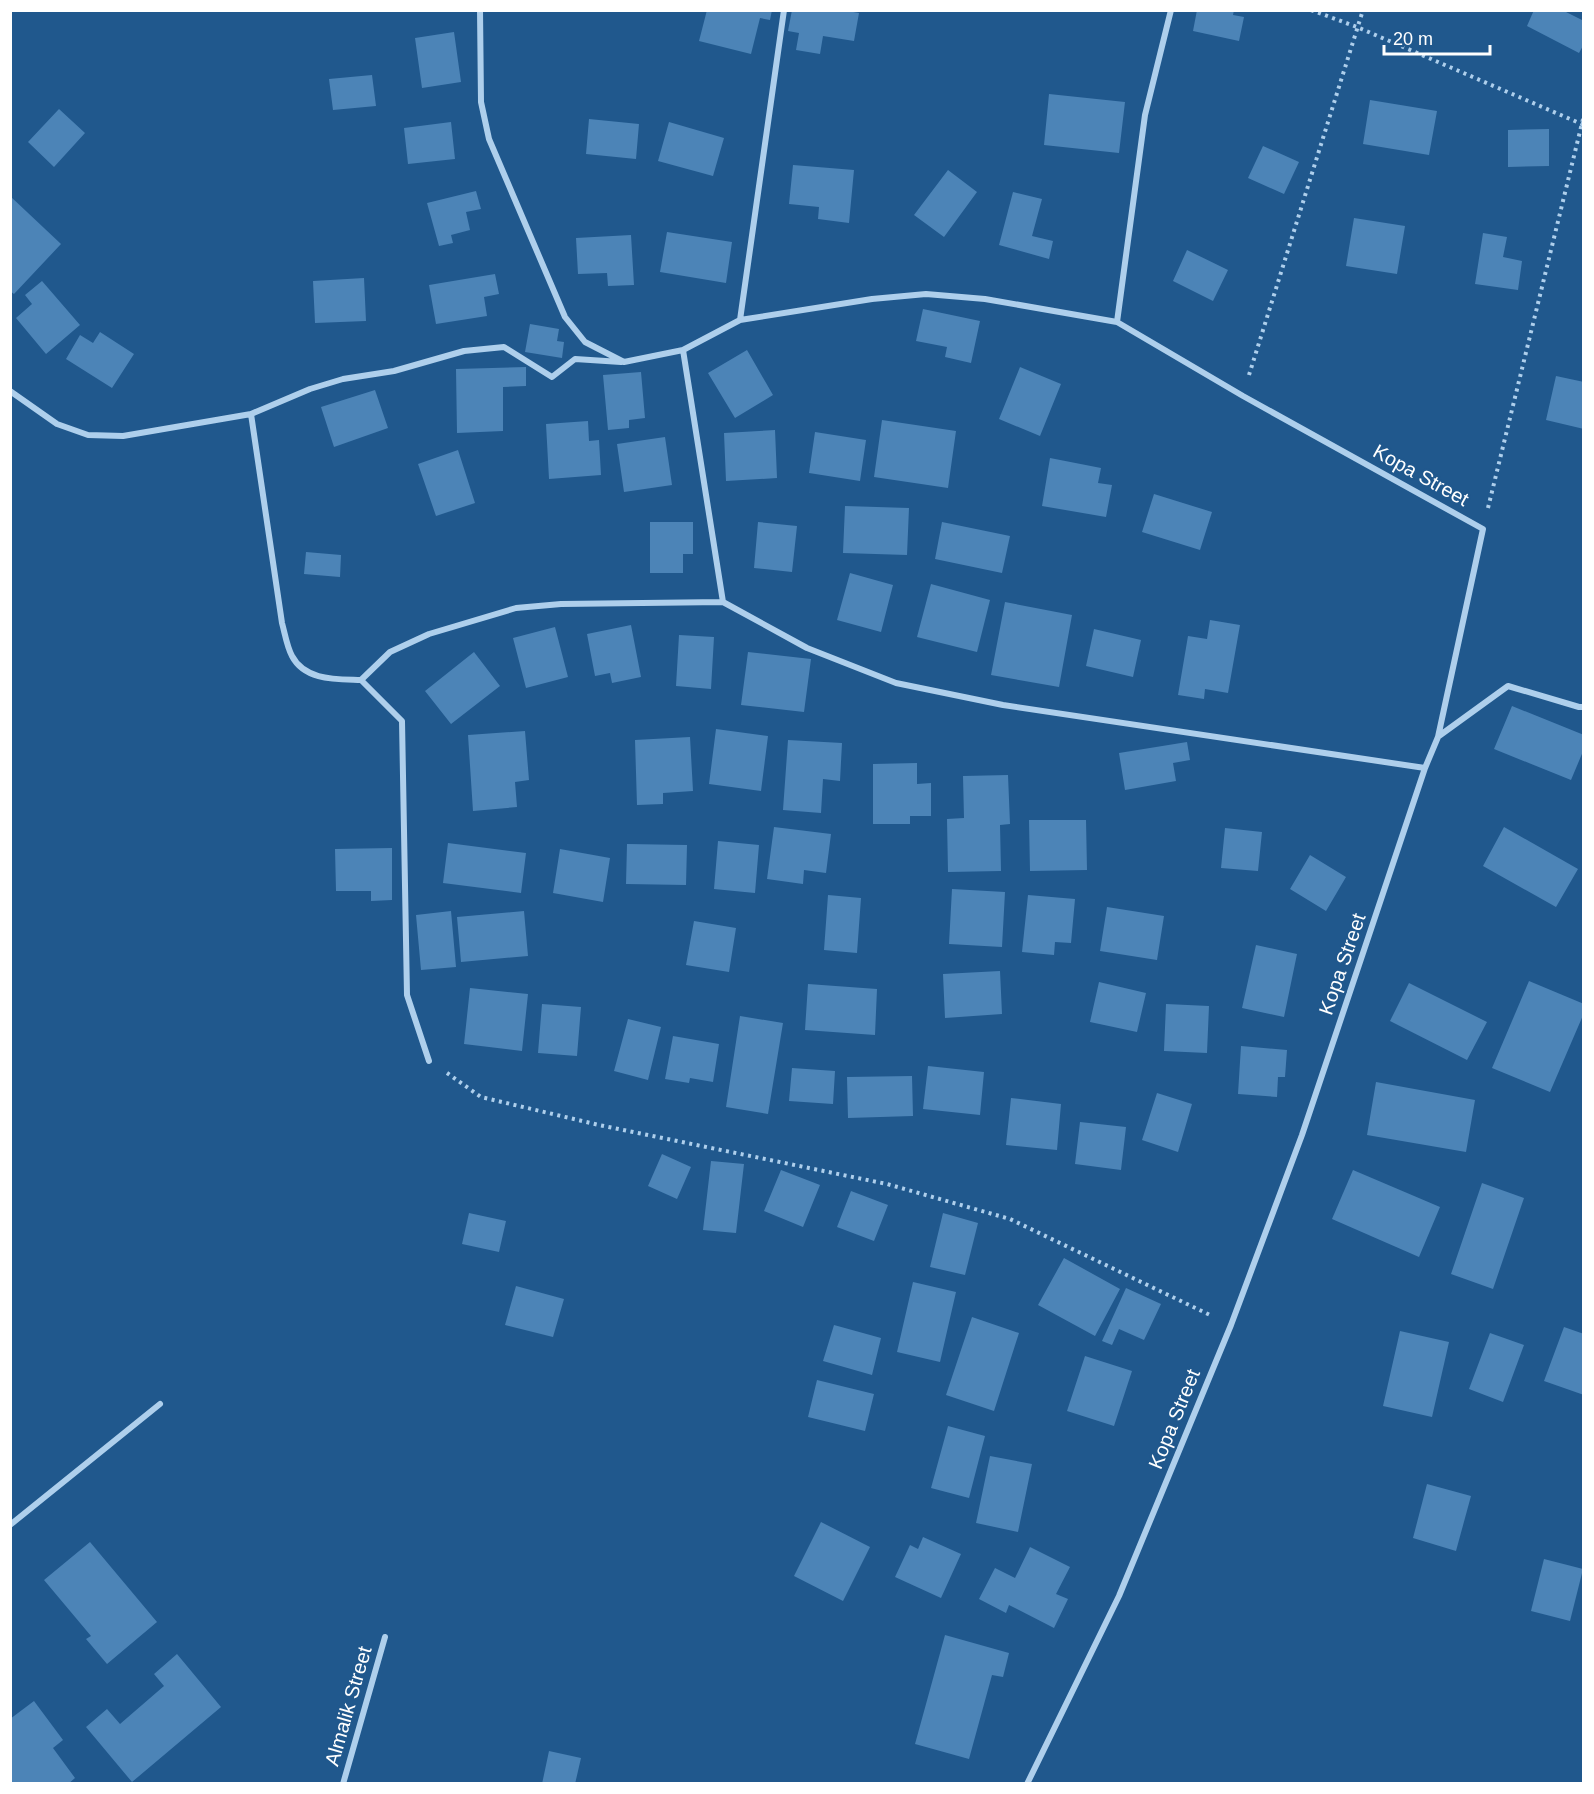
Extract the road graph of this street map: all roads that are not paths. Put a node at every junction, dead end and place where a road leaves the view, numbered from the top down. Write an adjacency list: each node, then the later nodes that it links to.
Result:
1 (480, 10): 7 (street)
2 (784, 10): 4 (street)
3 (1171, 10): 5 (street)
4 (740, 320): 5 (street); 6 (street)
5 (1117, 322): 13 (street, Kopa Street)
6 (683, 350): 7 (street); 10 (street)
7 (624, 362): 9 (street)
8 (10, 392): 9 (street)
9 (251, 414): 11 (street)
10 (723, 602): 11 (street); 14 (street)
11 (361, 680): 15 (street)
12 (1584, 707): 13 (street)
13 (1438, 737): 14 (street, Kopa Street)
14 (1425, 768): 20 (street, Kopa Street)
15 (429, 1060)
16 (160, 1404): 17 (street)
17 (10, 1525)
18 (385, 1637): 19 (street, Almalik Street)
19 (343, 1784)
20 (1027, 1784)

